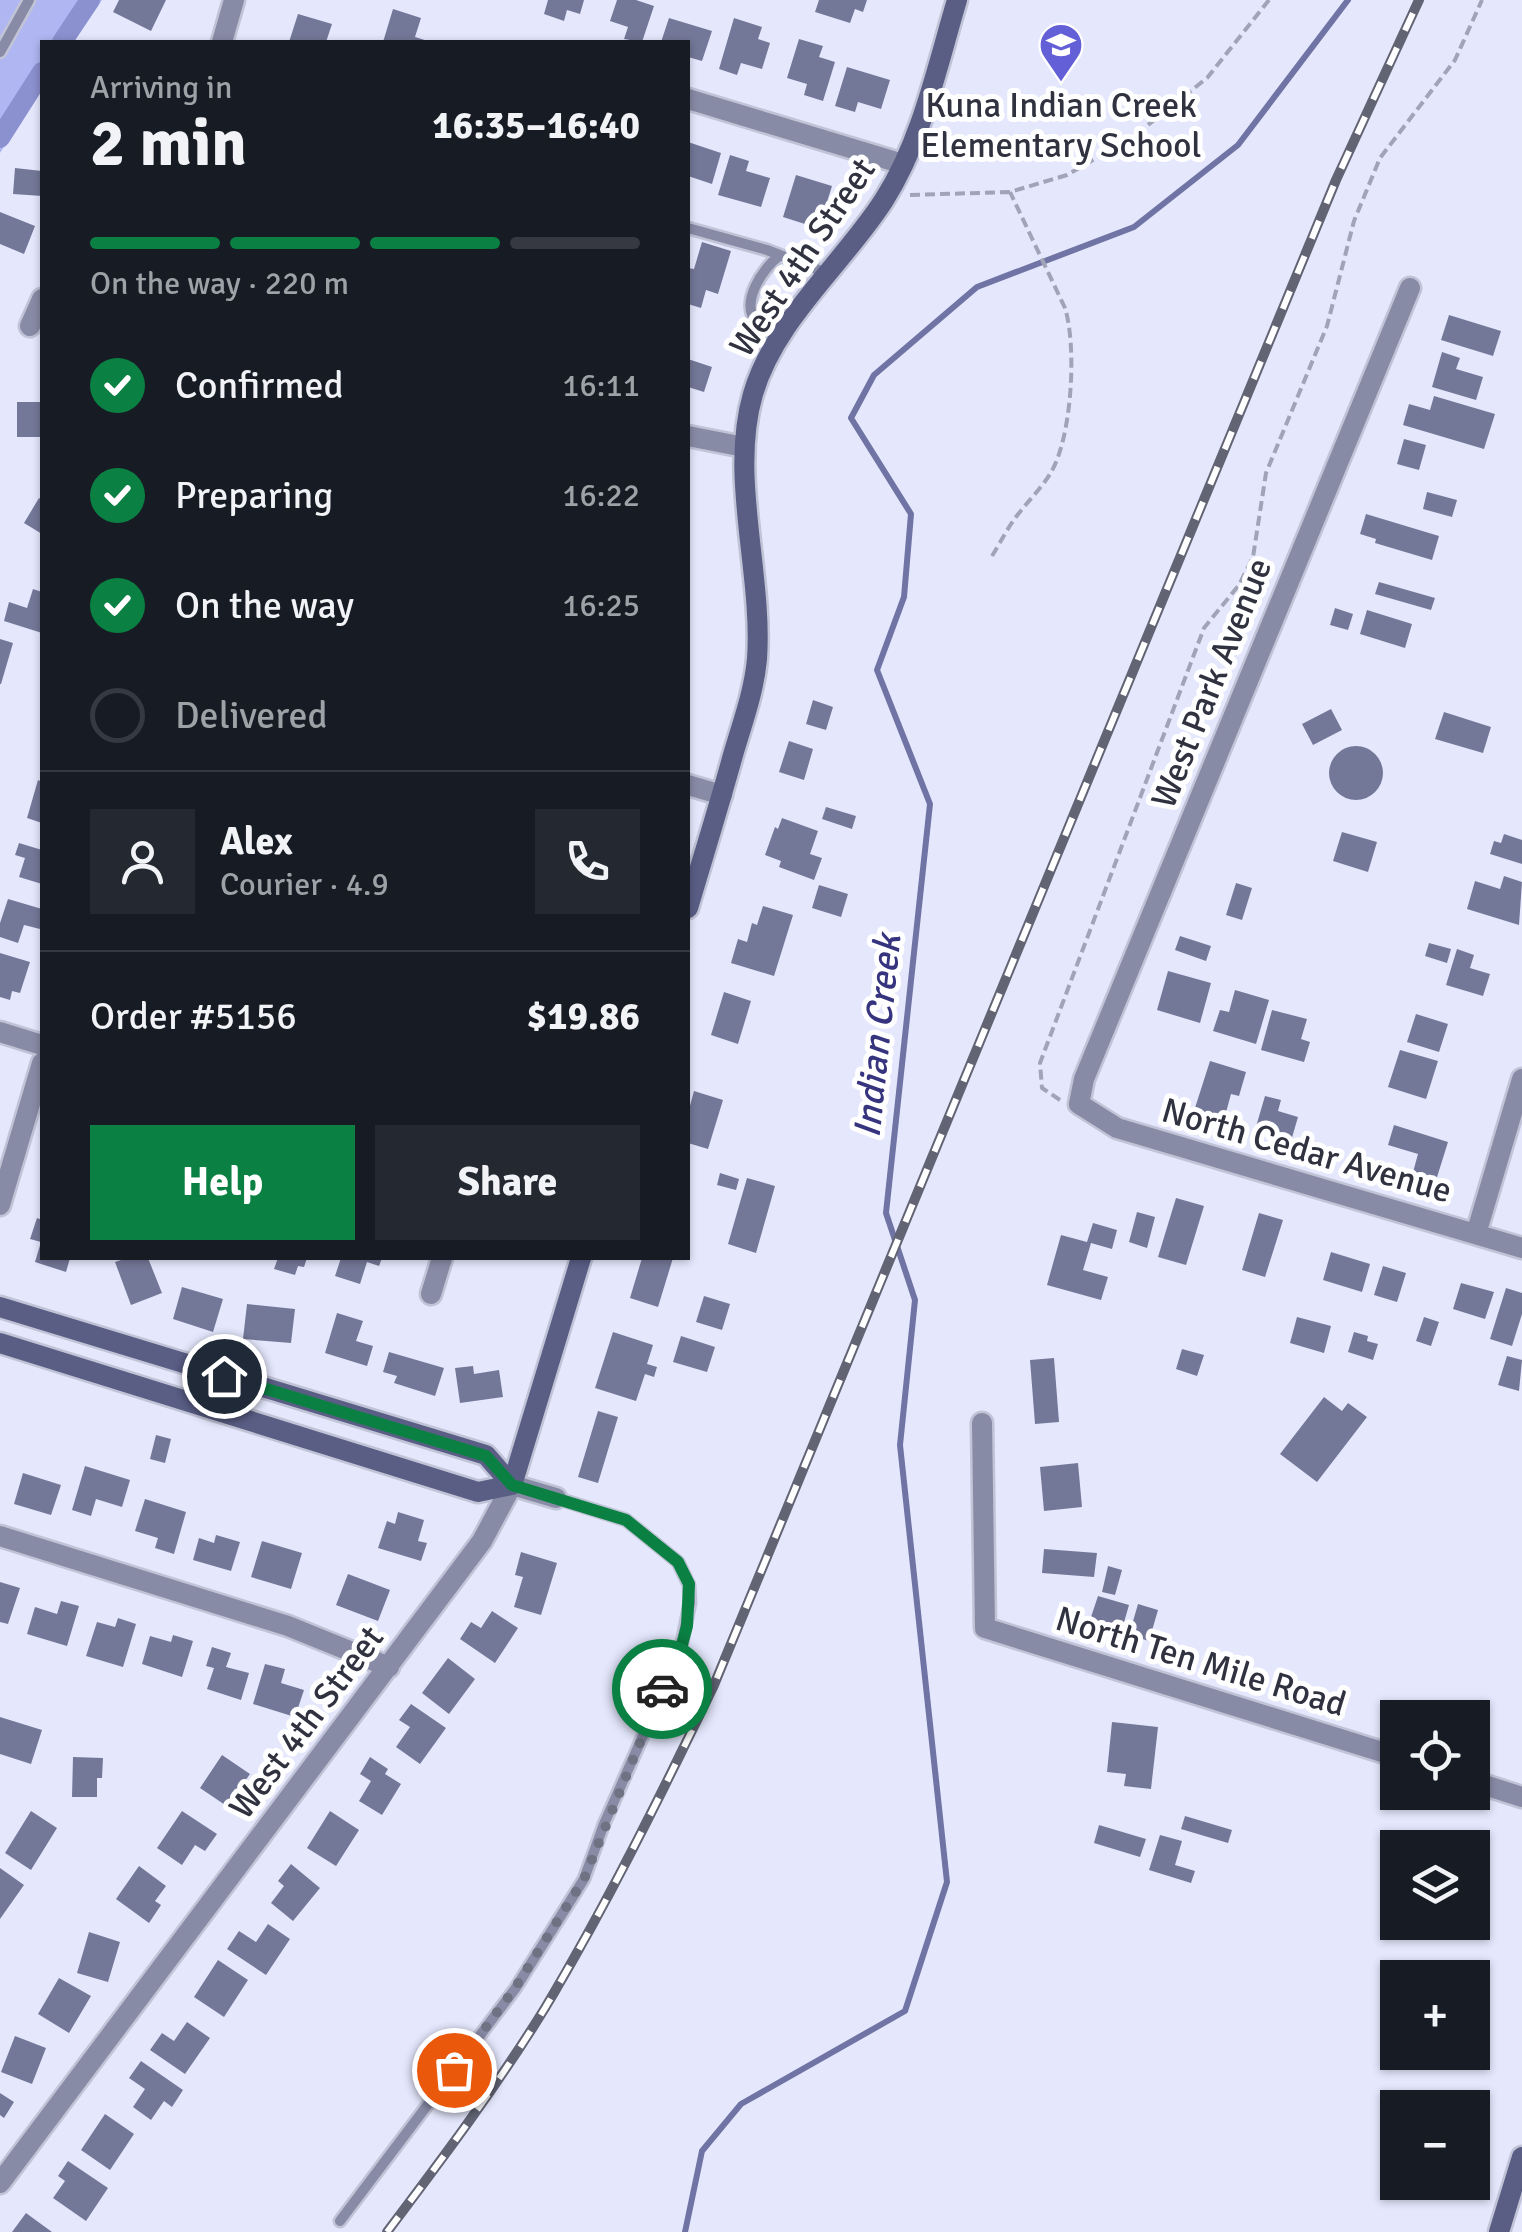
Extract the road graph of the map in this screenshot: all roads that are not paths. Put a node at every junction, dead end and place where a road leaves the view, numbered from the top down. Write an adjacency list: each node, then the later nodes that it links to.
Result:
1 (28, 0): 5 (lane)
2 (234, 0): 4 (street)
3 (957, 0): 7 (main road, West 4th Street)
4 (223, 40)
5 (0, 52)
6 (690, 100): 7 (street)
7 (903, 164): 10 (main road, West 4th Street)
8 (690, 229): 9 (lane)
9 (780, 255): 10 (lane); 14 (lane)
10 (830, 274): 14 (main road, West 4th Street)
11 (1410, 288): 24 (street, West Park Avenue)
12 (40, 304): 13 (street)
13 (30, 326)
14 (780, 337): 16 (main road, West 4th Street)
15 (690, 436): 16 (street)
16 (744, 448): 18 (main road, West 4th Street)
17 (690, 786): 18 (street)
18 (722, 796): 19 (main road, West 4th Street)
19 (690, 901)
20 (0, 1032): 21 (street)
21 (40, 1044)
22 (40, 1070): 25 (street)
23 (1522, 1080): 26 (street)
24 (1079, 1104): 26 (street, North Cedar Avenue)
25 (0, 1205)
26 (1476, 1234): 27 (street, North Cedar Avenue)
27 (1522, 1248)
28 (441, 1260): 30 (street)
29 (580, 1260): 34 (main road, West 4th Street)
30 (431, 1294)
31 (0, 1307): 34 (main road)
32 (0, 1343): 34 (main road)
33 (982, 1424): 38 (street, North Ten Mile Road)
34 (512, 1485): 35 (street); 37 (street, West 4th Street)
35 (556, 1498): 43 (lane)
36 (0, 1536): 37 (street)
37 (389, 1667): 42 (street, West 4th Street)
38 (1380, 1751)
39 (1490, 1787): 40 (street)
40 (1522, 1796)
41 (1522, 2157): 44 (main road)
42 (0, 2183)
43 (340, 2221)
44 (1499, 2232)

